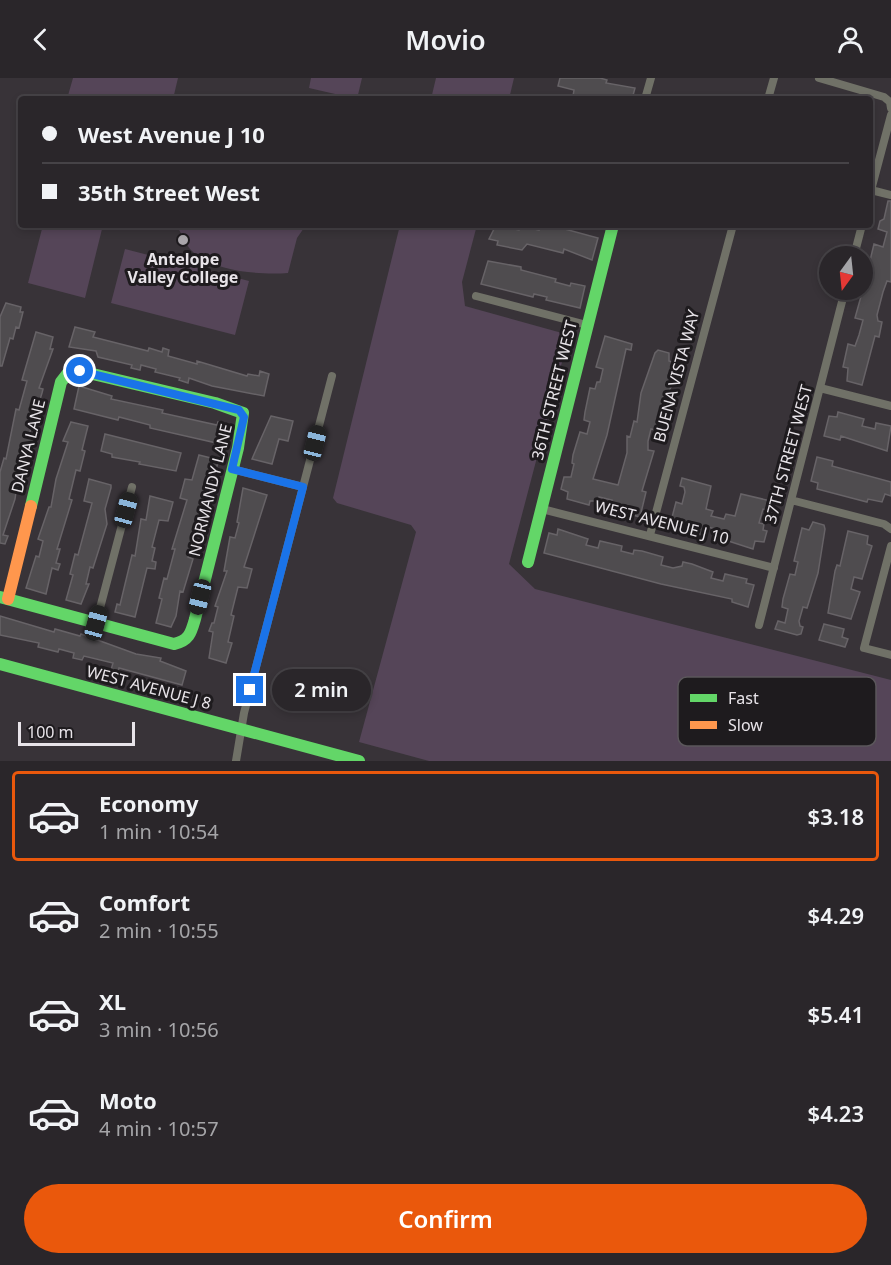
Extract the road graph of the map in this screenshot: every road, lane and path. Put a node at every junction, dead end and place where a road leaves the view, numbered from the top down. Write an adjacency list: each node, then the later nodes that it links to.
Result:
1 (651, 78): 5 (street)
2 (774, 78): 6 (street)
3 (819, 78): 4 (street)
4 (838, 81): 7 (street)
5 (646, 96)
6 (769, 96)
7 (890, 102): 8 (street)
8 (891, 108)
9 (891, 115): 10 (street)
10 (873, 181)
11 (873, 192): 12 (street)
12 (891, 195)
13 (611, 228): 19 (street, 36TH STREET WEST)
14 (732, 228): 30 (street, BUENA VISTA WAY)
15 (861, 228): 16 (street)
16 (857, 246)
17 (476, 296): 19 (street)
18 (843, 300): 22 (street, 37TH STREET WEST)
19 (586, 325): 28 (street, 36TH STREET WEST)
20 (68, 373): 24 (street, NORMANDY LANE); 34 (street, DANYA LANE)
21 (332, 376): 26 (street)
22 (820, 388): 23 (street); 27 (street, 37TH STREET WEST)
23 (891, 405)
24 (232, 469): 26 (street); 35 (street, NORMANDY LANE)
25 (132, 487): 35 (street)
26 (303, 487): 39 (street)
27 (791, 500): 29 (street); 33 (street, 37TH STREET WEST)
28 (542, 509): 30 (street, WEST AVENUE J 10); 32 (street, 36TH STREET WEST)
29 (891, 529)
30 (650, 535): 33 (street, WEST AVENUE J 10)
31 (891, 546): 37 (street)
32 (528, 562)
33 (774, 568): 36 (street, 37TH STREET WEST)
34 (4, 598): 35 (street)
35 (96, 623)
36 (759, 626)
37 (891, 655)
38 (0, 664): 39 (street, WEST AVENUE J 8)
39 (240, 728): 40 (street); 41 (street, WEST AVENUE J 8)
40 (236, 761)
41 (359, 761)

